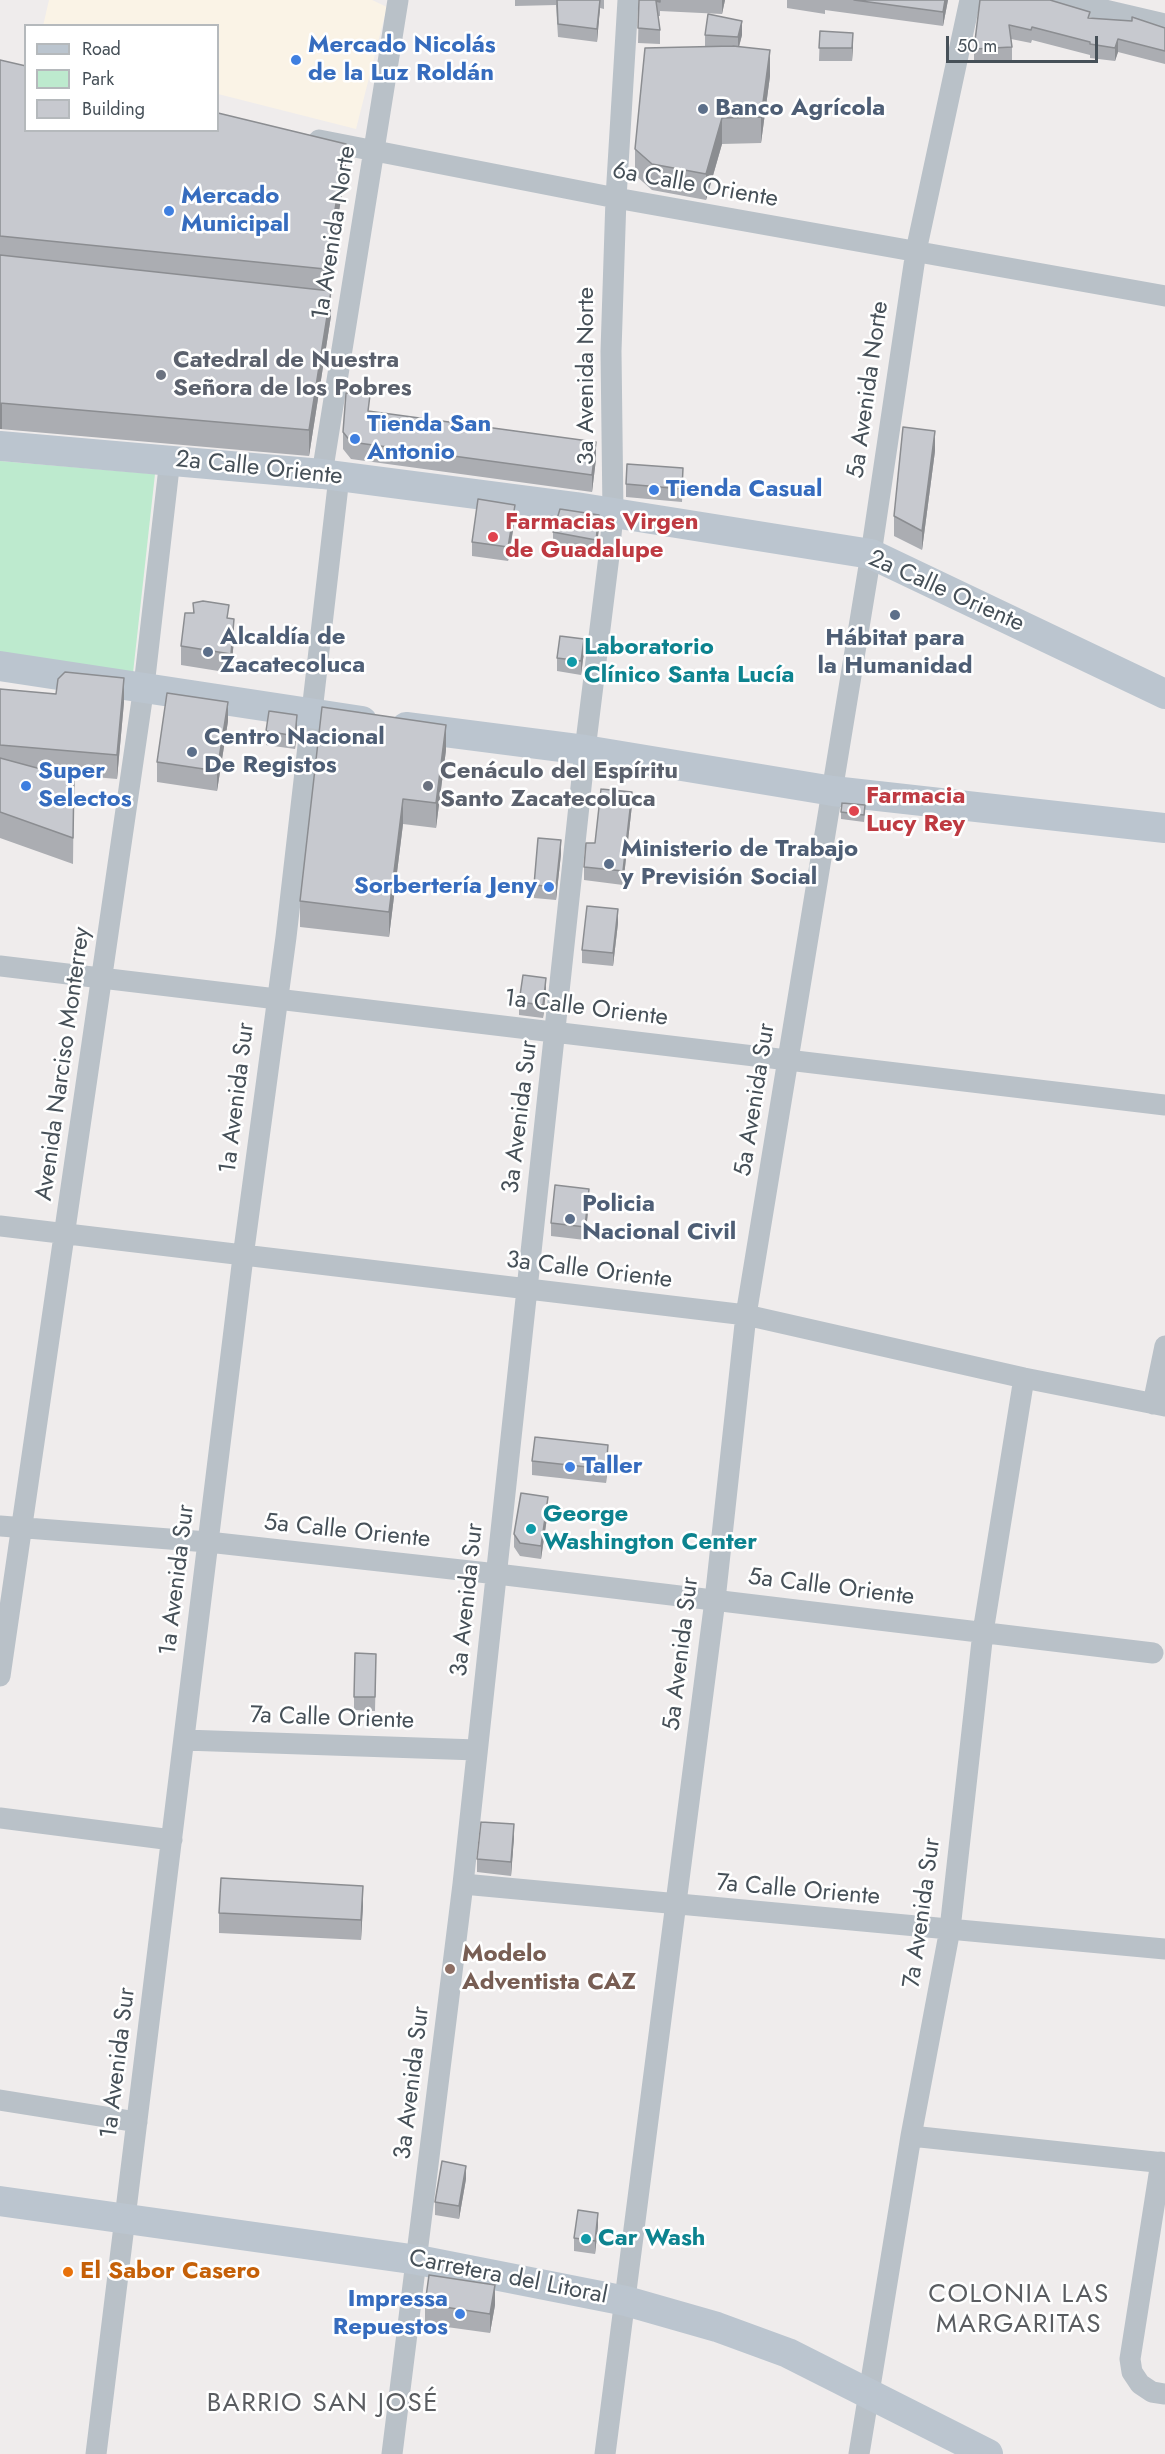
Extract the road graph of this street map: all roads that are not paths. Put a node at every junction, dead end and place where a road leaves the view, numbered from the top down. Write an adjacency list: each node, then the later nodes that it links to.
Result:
1 (398, 0): 7 (street, 1a Avenida Norte)
2 (628, 0): 8 (street, 3a Avenida Norte)
3 (970, 0): 9 (street, 5a Avenida Norte)
4 (1062, 0): 5 (street)
5 (1165, 24)
6 (295, 135): 7 (street, 6a Calle Oriente)
7 (373, 152): 8 (street, 6a Calle Oriente); 13 (street, 1a Avenida Norte)
8 (616, 198): 9 (street, 6a Calle Oriente); 14 (street, 3a Avenida Norte)
9 (916, 250): 10 (street, 6a Calle Oriente); 15 (street, 5a Avenida Norte)
10 (1165, 296)
11 (0, 446): 12 (main road, 2a Calle Oriente)
12 (170, 459): 13 (main road, 2a Calle Oriente); 17 (street, Avenida Narciso Monterrey)
13 (330, 476): 14 (main road, 2a Calle Oriente); 19 (street, 1a Avenida Norte)
14 (613, 514): 15 (main road, 2a Calle Oriente); 20 (street, 3a Avenida Norte)
15 (871, 554): 18 (main road, 2a Calle Oriente); 21 (street, 5a Avenida Norte)
16 (0, 666): 17 (main road)
17 (144, 686): 19 (main road); 24 (street, Avenida Narciso Monterrey)
18 (1165, 694)
19 (313, 713): 20 (main road); 25 (street, 1a Avenida Sur)
20 (585, 750): 21 (main road); 26 (street, 3a Avenida Sur)
21 (833, 791): 22 (main road); 27 (street, 5a Avenida Sur)
22 (1165, 828)
23 (0, 966): 24 (street, 1a Calle Oriente)
24 (102, 979): 25 (street, 1a Calle Oriente); 30 (street, Avenida Narciso Monterrey)
25 (276, 1000): 26 (street, 1a Calle Oriente); 31 (street, 1a Avenida Sur)
26 (556, 1031): 27 (street, 1a Calle Oriente); 32 (street, 3a Avenida Sur)
27 (789, 1058): 28 (street, 1a Calle Oriente); 33 (street, 5a Avenida Sur)
28 (1165, 1105)
29 (0, 1226): 30 (street, 3a Calle Oriente)
30 (65, 1233): 31 (street, 3a Calle Oriente); 38 (street, Avenida Narciso Monterrey)
31 (243, 1257): 32 (street, 3a Calle Oriente); 39 (street, 1a Avenida Sur)
32 (527, 1289): 33 (street, 3a Calle Oriente); 40 (street, 3a Avenida Sur)
33 (746, 1315): 35 (street, 3a Calle Oriente); 41 (street, 5a Avenida Sur)
34 (1165, 1346): 36 (street)
35 (1024, 1378): 36 (street, 3a Calle Oriente); 42 (street, 7a Avenida Sur)
36 (1159, 1405)
37 (0, 1526): 38 (street, 5a Calle Oriente)
38 (23, 1528): 39 (street, 5a Calle Oriente); 44 (street, Avenida Narciso Monterrey)
39 (208, 1542): 40 (street, 5a Calle Oriente); 45 (street, 1a Avenida Sur)
40 (497, 1574): 41 (street, 5a Calle Oriente); 46 (street, 3a Avenida Sur)
41 (715, 1600): 42 (street, 5a Calle Oriente); 50 (street, 5a Avenida Sur)
42 (983, 1632): 43 (street, 5a Calle Oriente); 51 (street, 7a Avenida Sur)
43 (1153, 1653)
44 (0, 1676)
45 (184, 1740): 46 (street, 7a Calle Oriente); 48 (street, 1a Avenida Sur)
46 (477, 1750): 49 (street, 3a Avenida Sur)
47 (0, 1818): 48 (street)
48 (172, 1840): 54 (street, 1a Avenida Sur)
49 (463, 1884): 50 (street, 7a Calle Oriente); 59 (street, 3a Avenida Sur)
50 (676, 1906): 51 (street, 7a Calle Oriente); 60 (street, 5a Avenida Sur)
51 (950, 1929): 52 (street, 7a Calle Oriente); 55 (street, 7a Avenida Sur)
52 (1165, 1949)
53 (0, 2100): 54 (street)
54 (137, 2122): 58 (street, 1a Avenida Sur)
55 (911, 2136): 56 (street); 61 (street, 7a Avenida Sur)
56 (1163, 2163): 62 (street)
57 (0, 2201): 58 (main road, Carretera del Litoral)
58 (127, 2218): 59 (main road, Carretera del Litoral); 63 (street, 1a Avenida Sur)
59 (418, 2260): 60 (main road, Carretera del Litoral); 64 (street, 3a Avenida Sur)
60 (626, 2301): 61 (main road, Carretera del Litoral); 65 (street, 5a Avenida Sur)
61 (869, 2392): 66 (street, 7a Avenida Sur); 67 (main road, Carretera del Litoral)
62 (1165, 2394)
63 (96, 2454)
64 (392, 2454)
65 (605, 2454)
66 (859, 2454)
67 (988, 2454)

